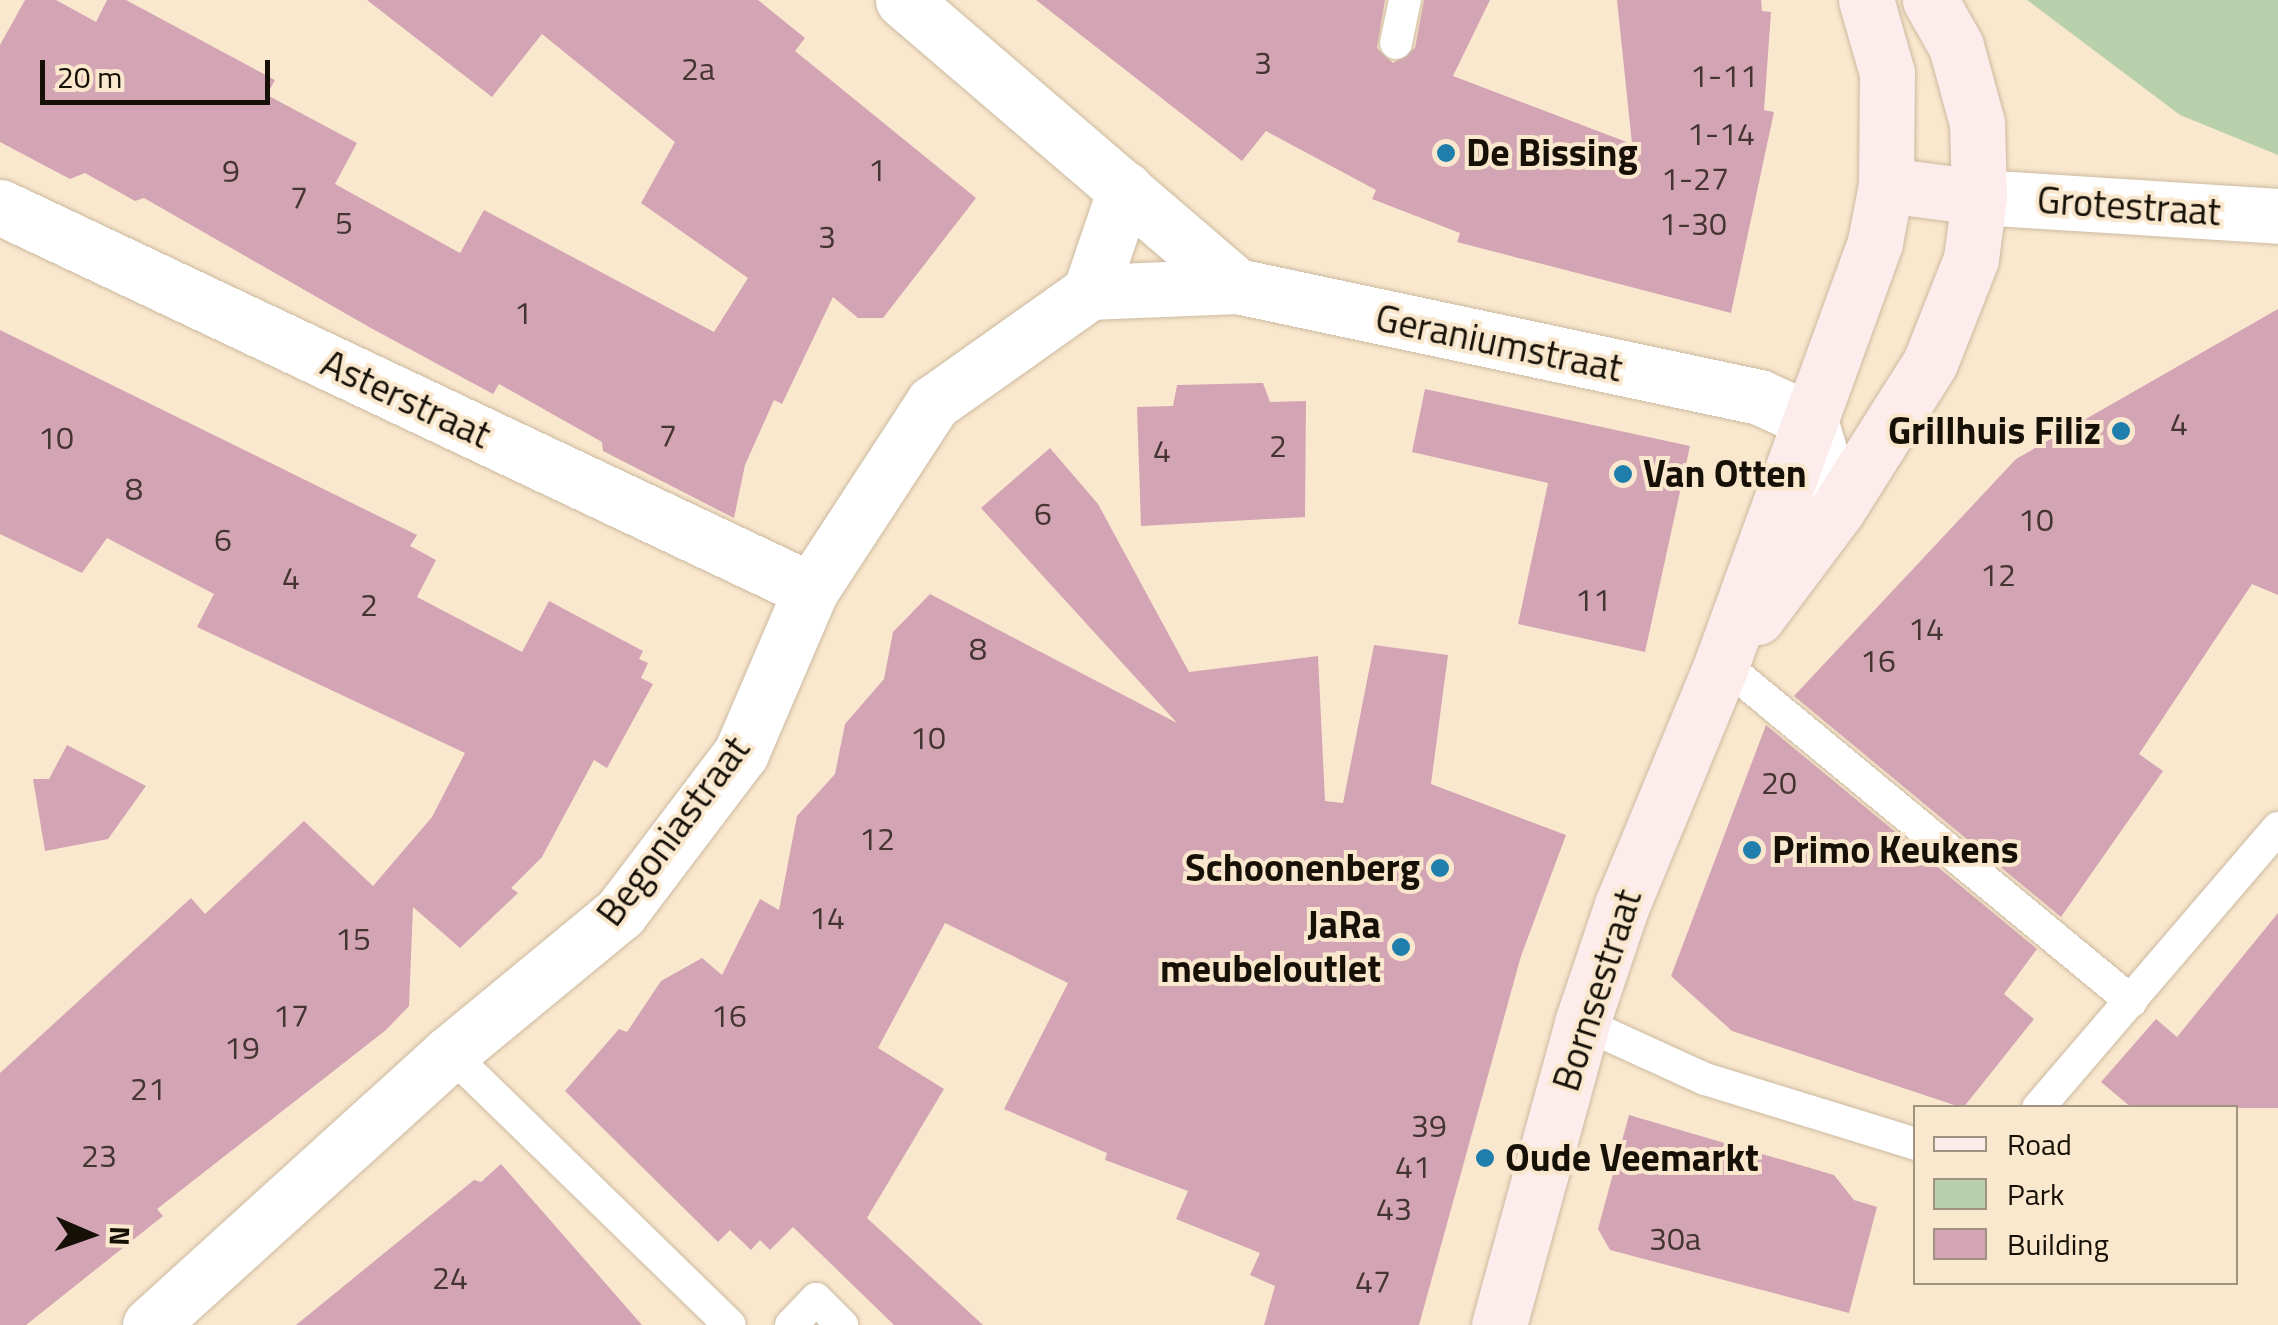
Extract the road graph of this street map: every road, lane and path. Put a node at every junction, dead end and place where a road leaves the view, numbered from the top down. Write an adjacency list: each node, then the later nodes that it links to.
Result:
1 (904, 0): 7 (street, Geraniumstraat)
2 (1405, 0): 5 (lane)
3 (1866, 0): 6 (street, Bornsestraat)
4 (1930, 0): 8 (street, Bornsestraat)
5 (1396, 44)
6 (1886, 184): 8 (street); 13 (street, Bornsestraat)
7 (1125, 190): 11 (street, Geraniumstraat); 12 (street)
8 (1979, 197): 10 (street, Grotestraat); 14 (street, Bornsestraat)
9 (0, 207): 15 (street, Asterstraat)
10 (2278, 216)
11 (1237, 286): 12 (street); 13 (street, Geraniumstraat)
12 (1090, 292): 15 (street, Begoniastraat)
13 (1810, 420): 14 (street); 16 (street, Bornsestraat)
14 (1837, 510): 16 (street, Bornsestraat)
15 (811, 590): 20 (street, Begoniastraat)
16 (1722, 664): 18 (lane); 19 (street, Bornsestraat)
17 (2278, 828): 18 (lane)
18 (2130, 1001): 21 (lane)
19 (1582, 1023): 22 (lane); 27 (street, Bornsestraat)
20 (450, 1053): 23 (street, Begoniastraat); 24 (lane)
21 (2041, 1105)
22 (1913, 1143)
23 (150, 1325)
24 (730, 1325)
25 (791, 1325): 26 (lane)
26 (842, 1325)
27 (1499, 1325)

